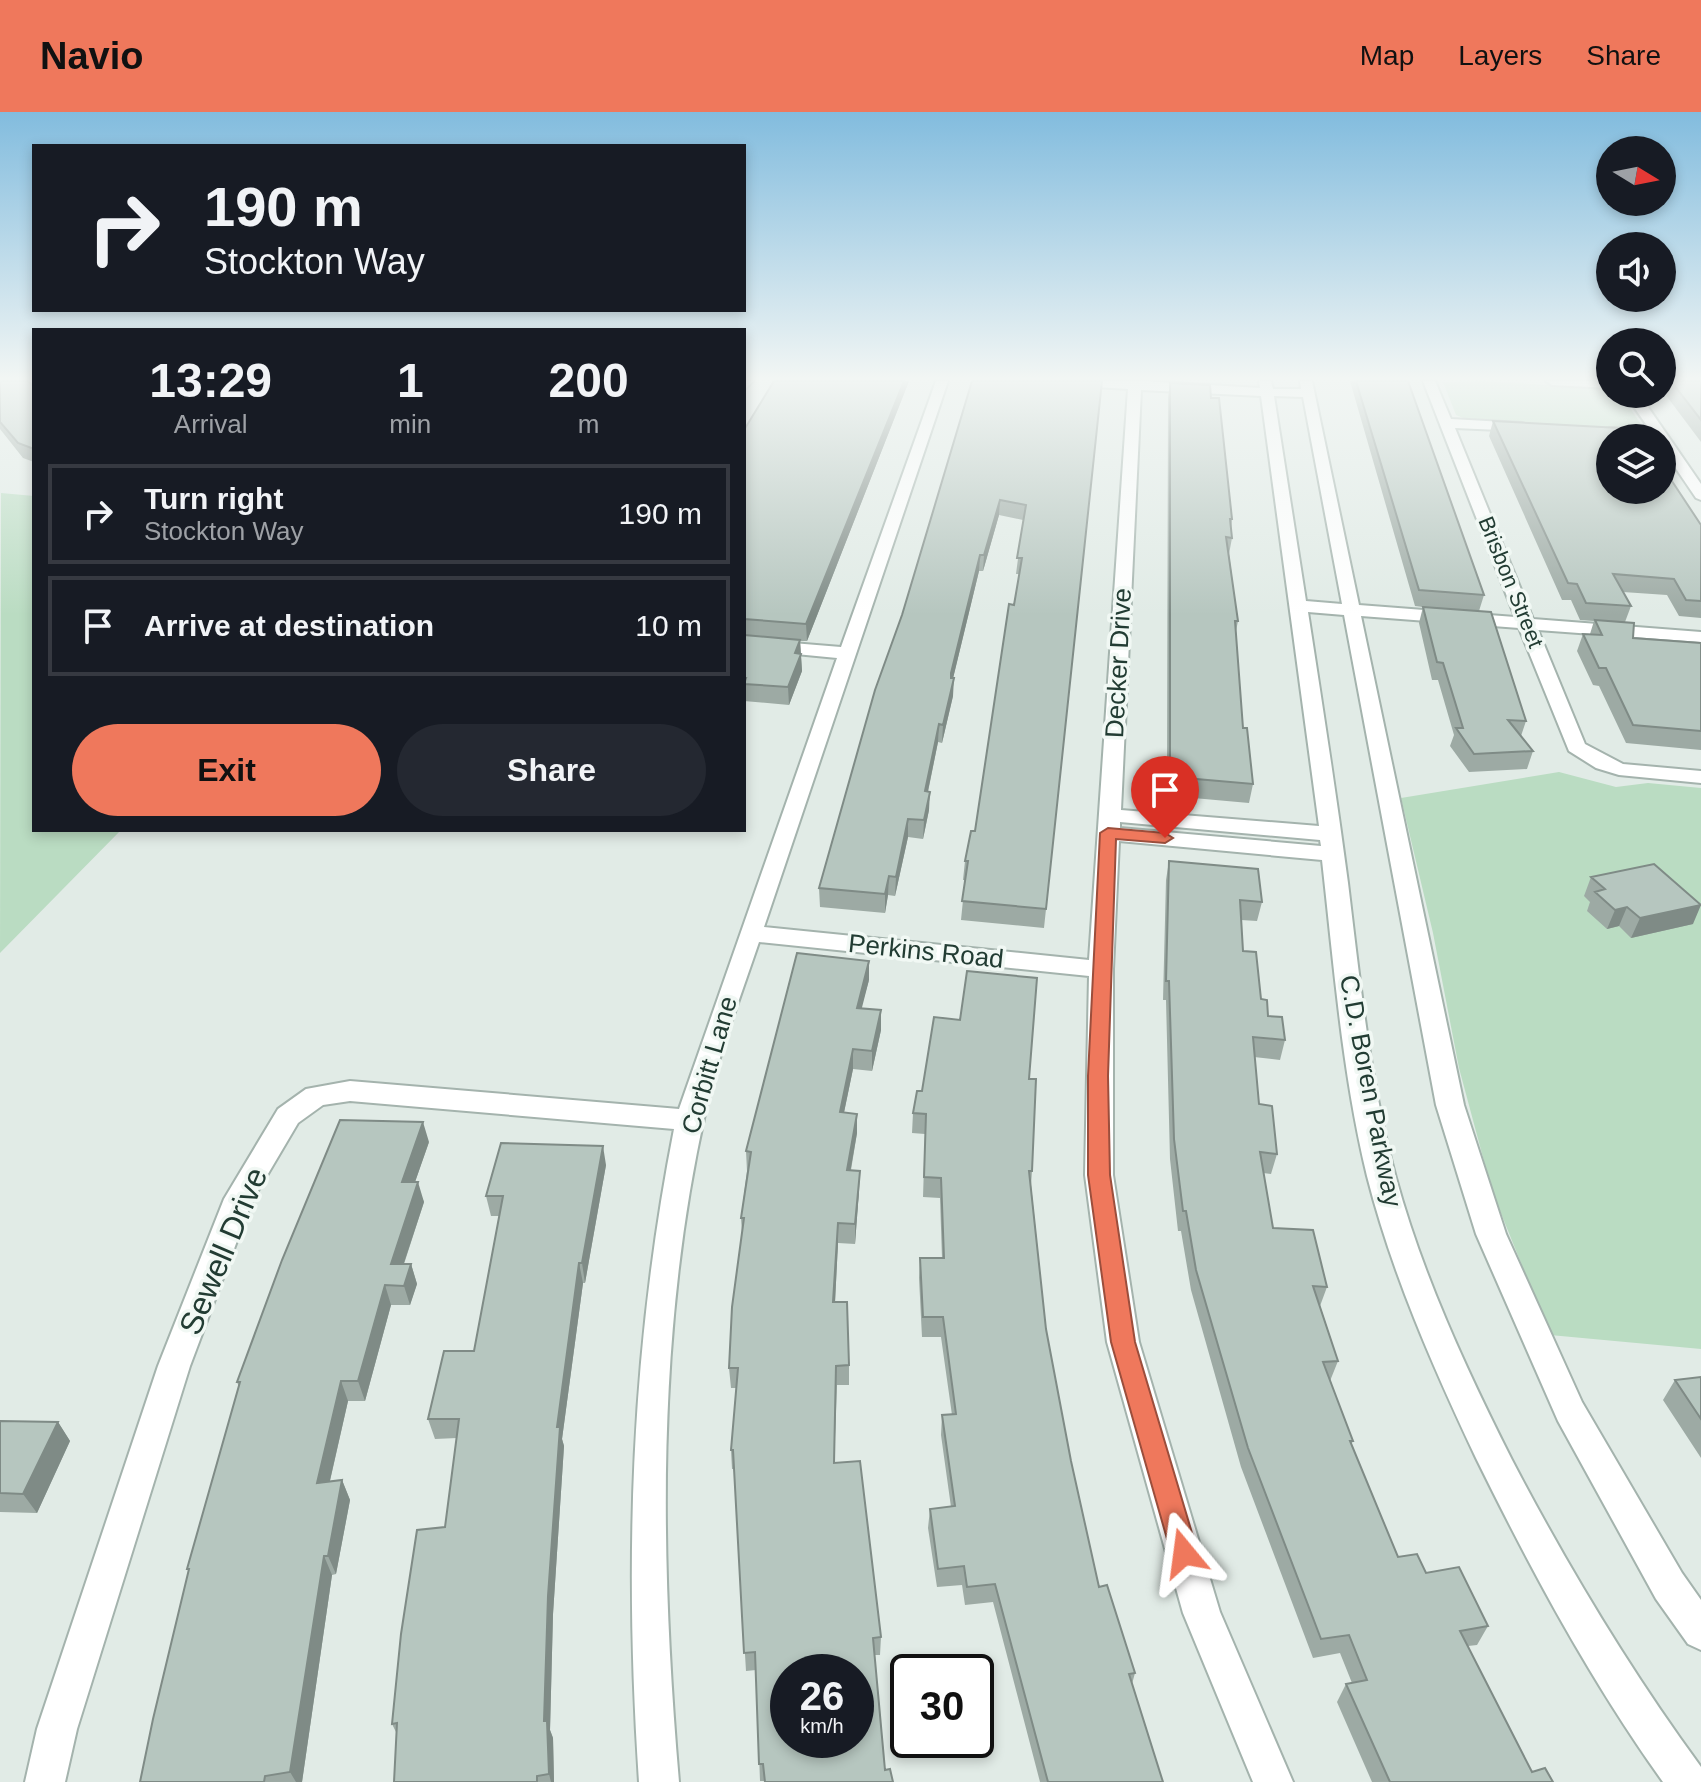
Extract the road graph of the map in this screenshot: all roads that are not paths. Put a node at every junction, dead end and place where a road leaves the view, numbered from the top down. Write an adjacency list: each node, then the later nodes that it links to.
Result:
1 (915, 459): 13 (street, Corbitt Lane)
2 (1130, 459): 15 (street, Decker Drive)
3 (1276, 459): 8 (street, C.D. Boren Parkway)
4 (1322, 459): 9 (street)
5 (1462, 459): 10 (street, Brisbon Street)
6 (1676, 459): 7 (street)
7 (1701, 495)
8 (1300, 610): 9 (street); 16 (street, C.D. Boren Parkway)
9 (1353, 614): 10 (street); 20 (street)
10 (1530, 626): 11 (street); 14 (street, Brisbon Street)
11 (1701, 637)
12 (746, 644): 13 (street)
13 (847, 653): 17 (street, Corbitt Lane)
14 (1701, 777)
15 (1109, 824): 16 (street); 18 (street, Decker Drive)
16 (1332, 844): 24 (street, C.D. Boren Parkway)
17 (750, 933): 18 (street, Perkins Road); 19 (street, Corbitt Lane)
18 (1101, 969): 23 (street, Decker Drive)
19 (690, 1120): 21 (street, Sewell Drive); 22 (street, Corbitt Lane)
20 (1701, 1631)
21 (45, 1782)
22 (659, 1782)
23 (1273, 1782)
24 (1687, 1782)

